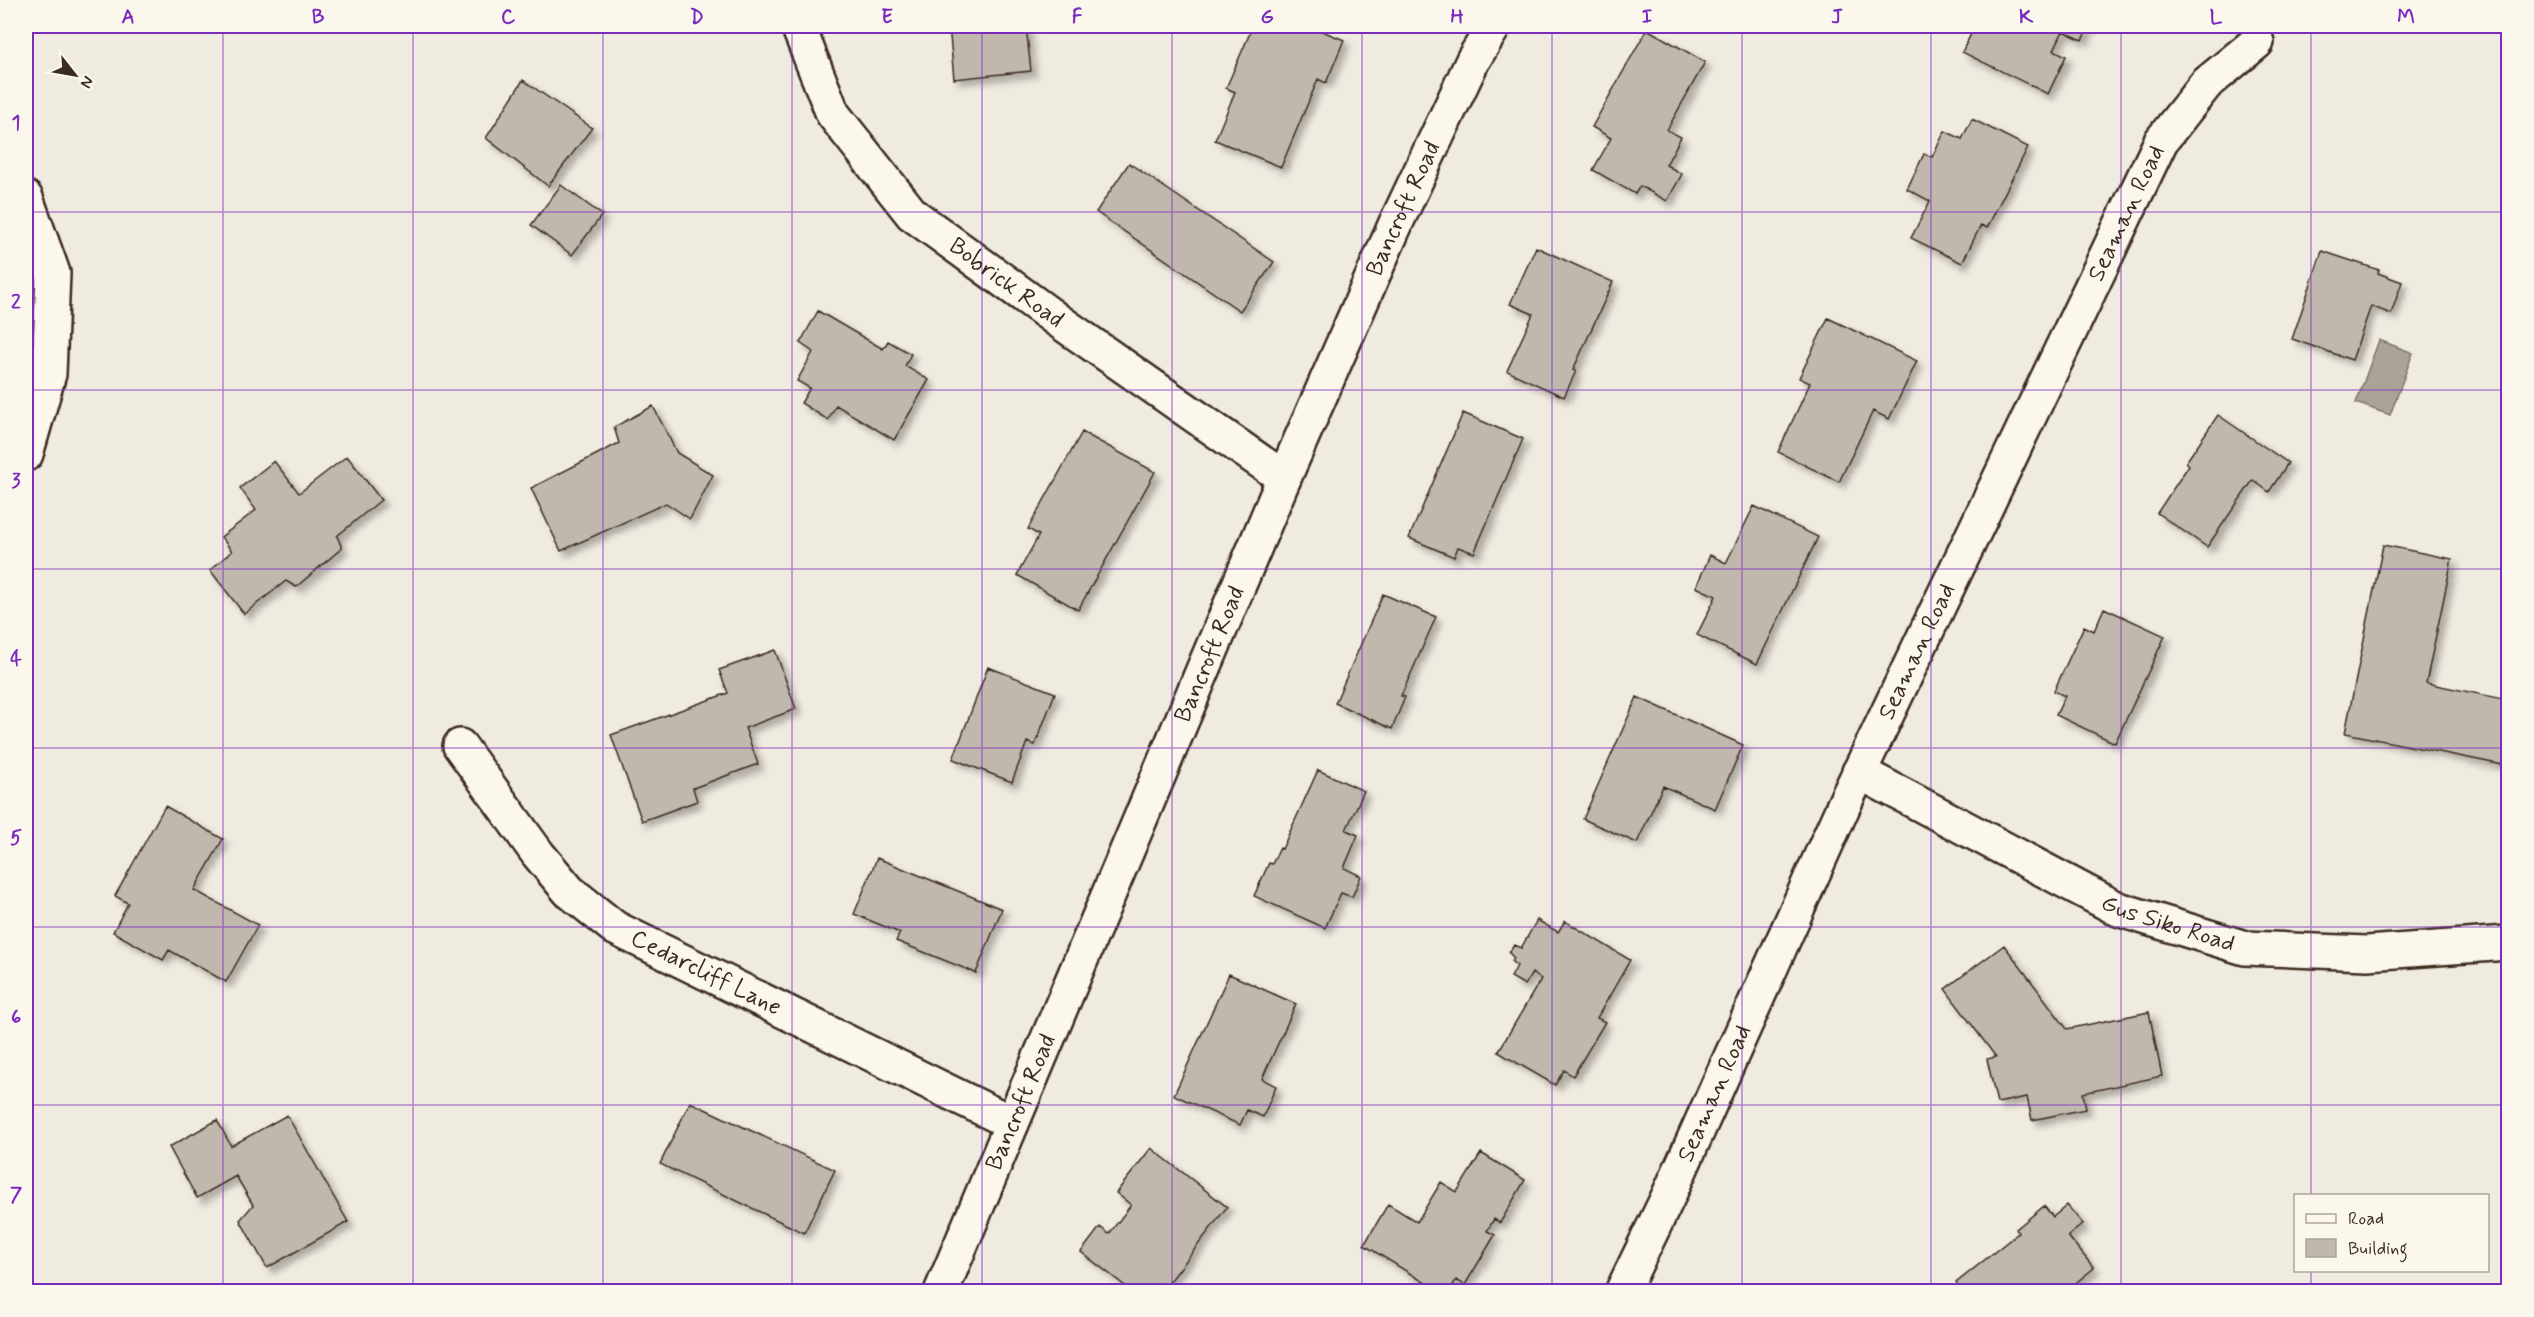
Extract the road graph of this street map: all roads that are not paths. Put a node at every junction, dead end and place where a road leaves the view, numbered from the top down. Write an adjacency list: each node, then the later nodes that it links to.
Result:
1 (798, 26): 6 (street, Bobrick Road)
2 (1494, 26): 6 (street, Bancroft Road)
3 (2257, 42): 8 (street, Seaman Road)
4 (26, 198): 5 (street)
5 (26, 454)
6 (1284, 478): 10 (street, Bancroft Road)
7 (460, 746): 10 (street, Cedarcliff Lane)
8 (1859, 772): 9 (street, Gus Siko Road); 12 (street, Seaman Road)
9 (2508, 943)
10 (1012, 1122): 11 (street, Bancroft Road)
11 (941, 1292)
12 (1622, 1292)

